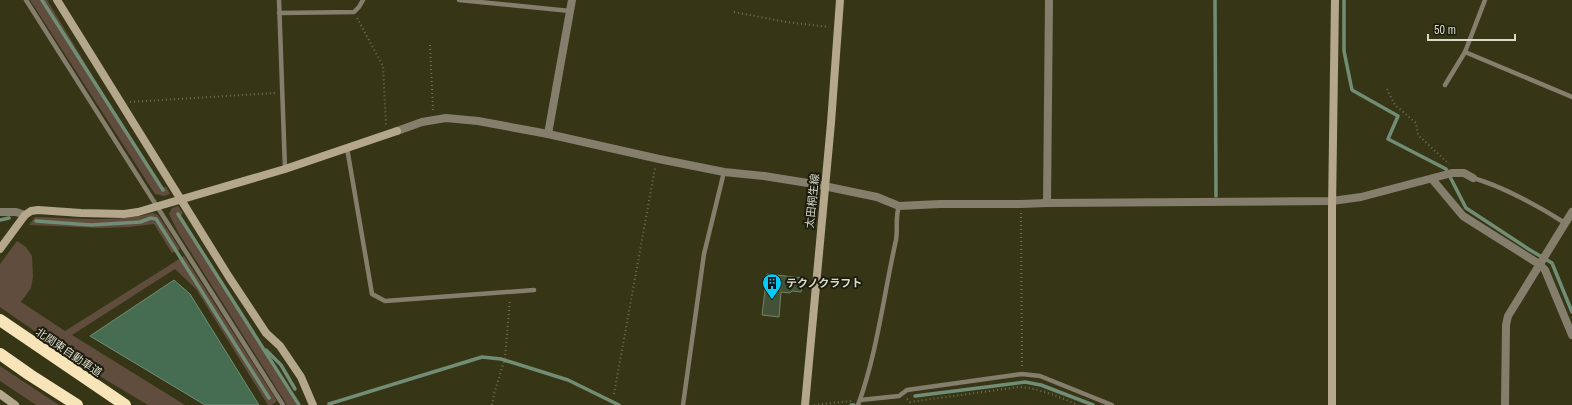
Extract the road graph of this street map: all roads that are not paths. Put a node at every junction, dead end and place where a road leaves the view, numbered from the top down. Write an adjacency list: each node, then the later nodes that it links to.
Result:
1 (26, 0): 28 (lane)
2 (57, 0): 23 (street)
3 (279, 0): 12 (lane)
4 (364, 0): 12 (lane)
5 (459, 0): 11 (lane)
6 (572, 0): 11 (street)
7 (840, 0): 22 (street, 太田桐生線)
8 (1049, 0): 25 (street)
9 (1335, 0): 24 (street)
10 (1485, 0): 13 (lane)
11 (570, 11): 16 (street)
12 (279, 13): 18 (lane)
13 (1465, 52): 14 (lane); 15 (lane)
14 (1445, 85)
15 (1572, 97)
16 (548, 134): 17 (street); 19 (street)
17 (347, 148): 18 (street); 36 (lane)
18 (285, 169): 23 (street)
19 (724, 172): 22 (street); 47 (lane)
20 (1473, 178): 21 (street); 32 (lane)
21 (1432, 179): 24 (street); 35 (street)
22 (825, 186): 27 (street); 48 (street, 太田桐生線)
23 (181, 200): 28 (street); 46 (street)
24 (1332, 201): 25 (street); 50 (street)
25 (1047, 203): 27 (street)
26 (0, 206): 29 (lane)
27 (899, 206): 41 (lane)
28 (158, 207): 31 (street); 45 (lane)
29 (0, 212): 31 (street)
30 (1572, 212): 32 (street)
31 (25, 216): 34 (street)
32 (1565, 223): 33 (street); 35 (street)
33 (1572, 229)
34 (0, 249)
35 (1542, 259): 38 (street); 51 (street)
36 (534, 290)
37 (0, 320): 44 (highway, 北関東自動車道)
38 (1572, 335)
39 (0, 354): 43 (highway)
40 (0, 394): 42 (street)
41 (859, 403): 49 (lane)
42 (15, 405)
43 (77, 405)
44 (125, 405)
45 (283, 405)
46 (313, 405)
47 (683, 405)
48 (805, 405)
49 (1112, 405)
50 (1332, 405)
51 (1505, 405)

